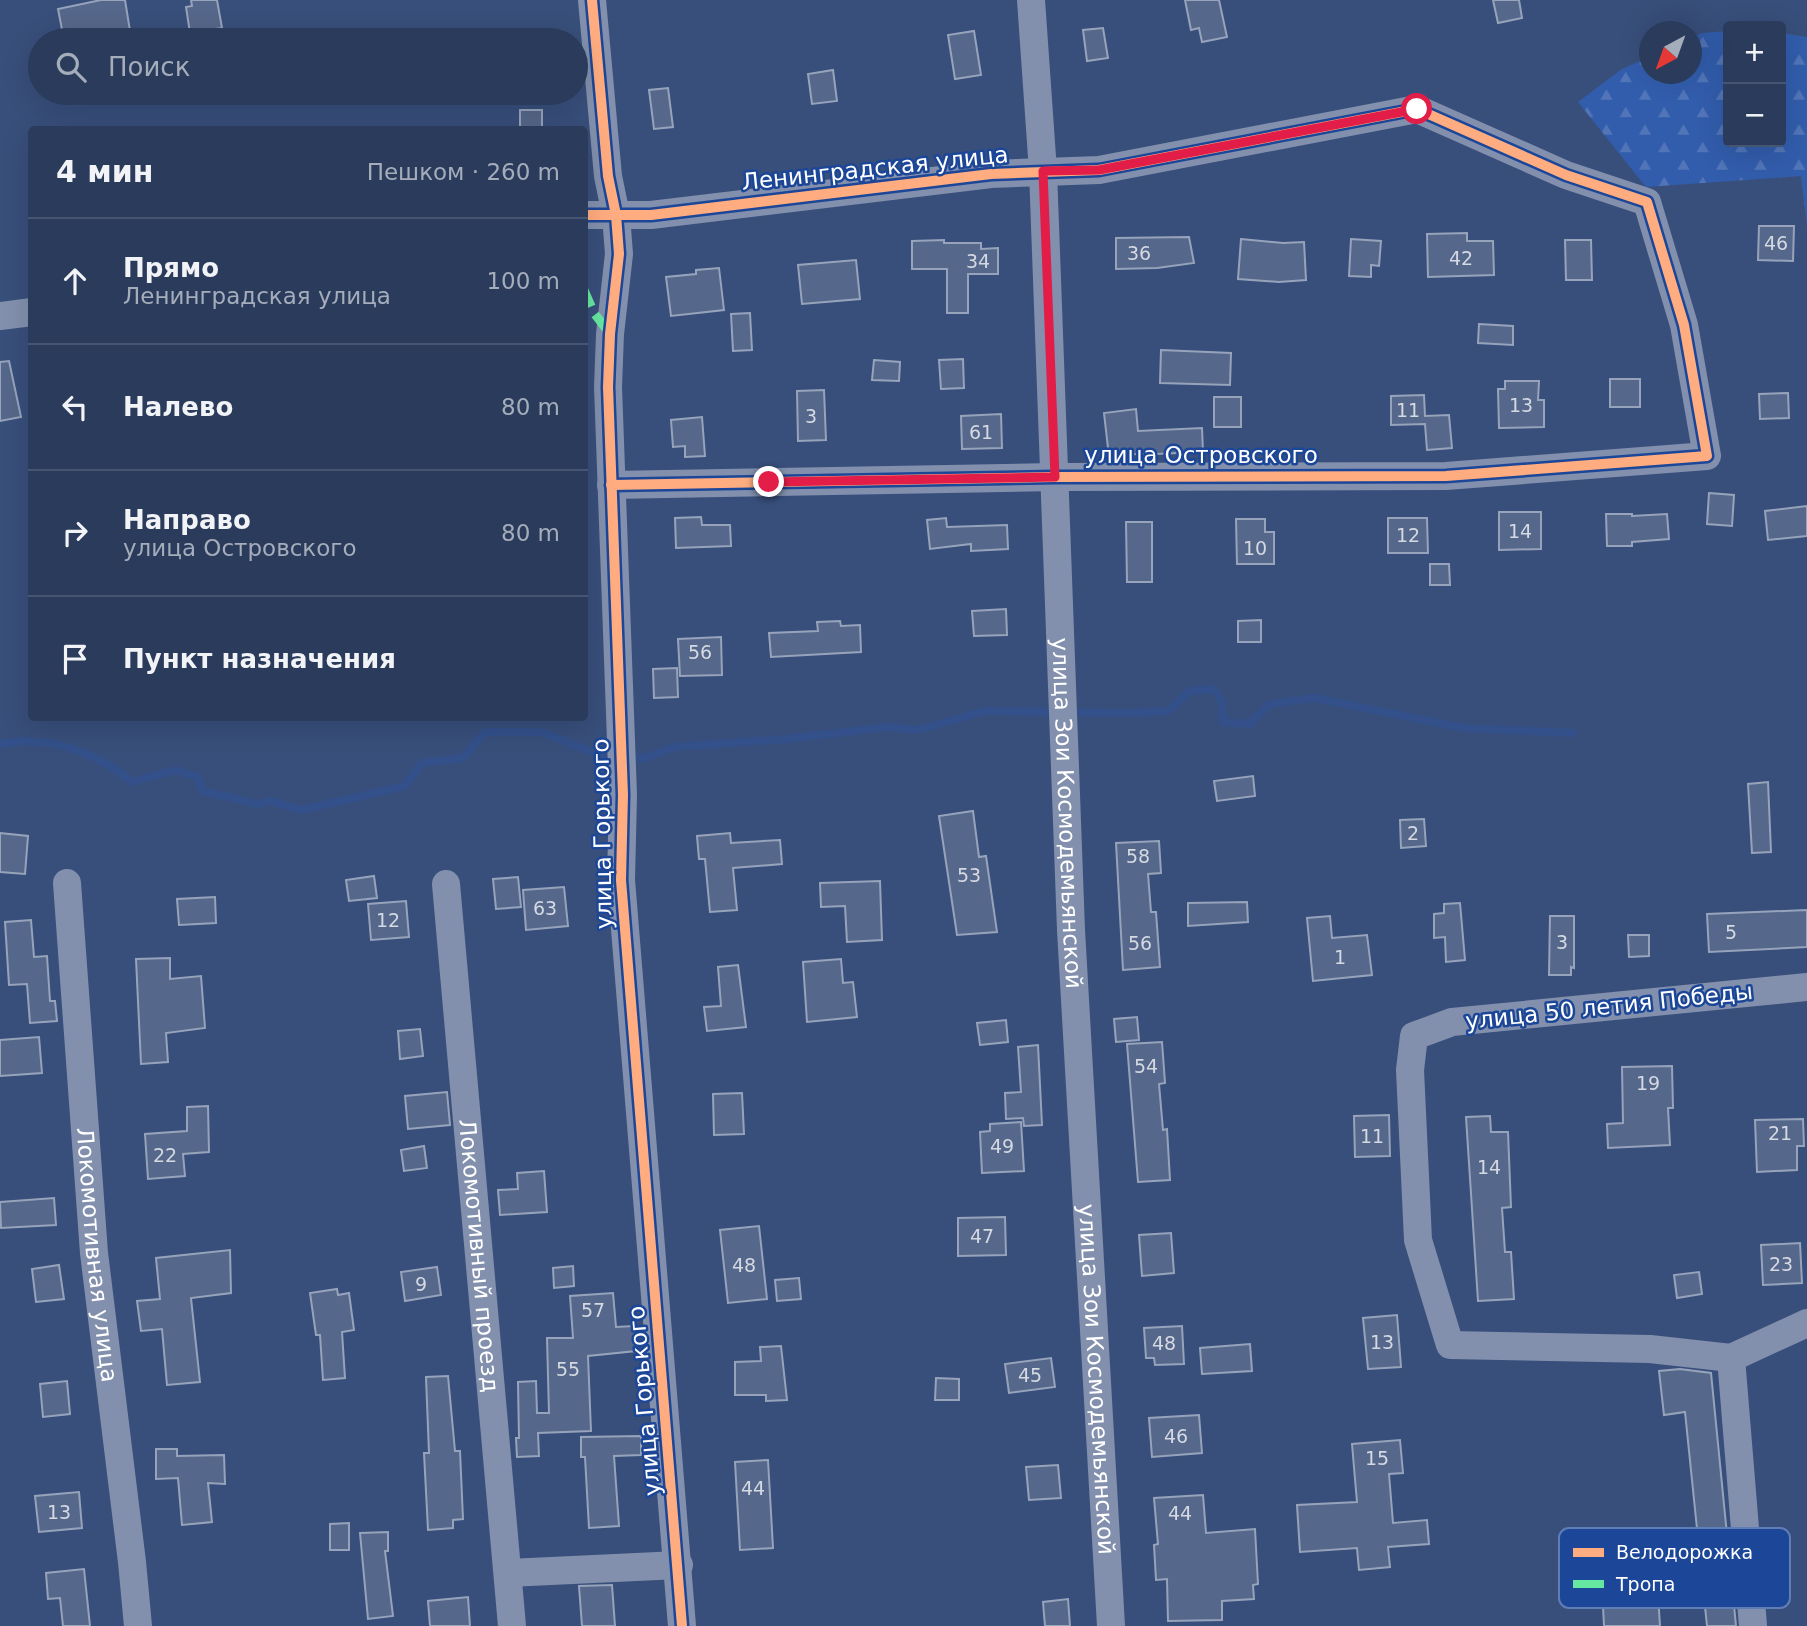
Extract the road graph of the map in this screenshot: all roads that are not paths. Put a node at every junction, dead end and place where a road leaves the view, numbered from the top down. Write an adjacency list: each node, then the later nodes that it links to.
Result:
1 (592, 0): 5 (street, улица Горького)
2 (1031, 0): 3 (street, улица Зои Космодемьянской)
3 (1043, 171): 5 (street, Ленинградская улица); 8 (street, Ленинградская улица); 9 (street, улица Зои Космодемьянской)
4 (588, 215): 5 (street, Ленинградская улица)
5 (616, 215): 10 (street, улица Горького)
6 (28, 312): 7 (street)
7 (0, 316)
8 (1707, 456): 9 (street, улица Островского)
9 (1055, 477): 10 (street, улица Островского); 23 (street, улица Зои Космодемьянской)
10 (611, 485): 17 (street, улица Горького)
11 (67, 883): 20 (street, Локомотивная улица)
12 (446, 884): 18 (street, Локомотивный проезд)
13 (1807, 986): 15 (street, улица 50 летия Победы)
14 (1807, 1323): 15 (street)
15 (1731, 1358): 16 (street)
16 (1745, 1528)
17 (679, 1565): 18 (street); 22 (street, улица Горького)
18 (508, 1573): 21 (street, Локомотивный проезд)
19 (1752, 1608): 24 (street)
20 (138, 1626)
21 (512, 1626)
22 (682, 1626)
23 (1111, 1626)
24 (1753, 1626)

